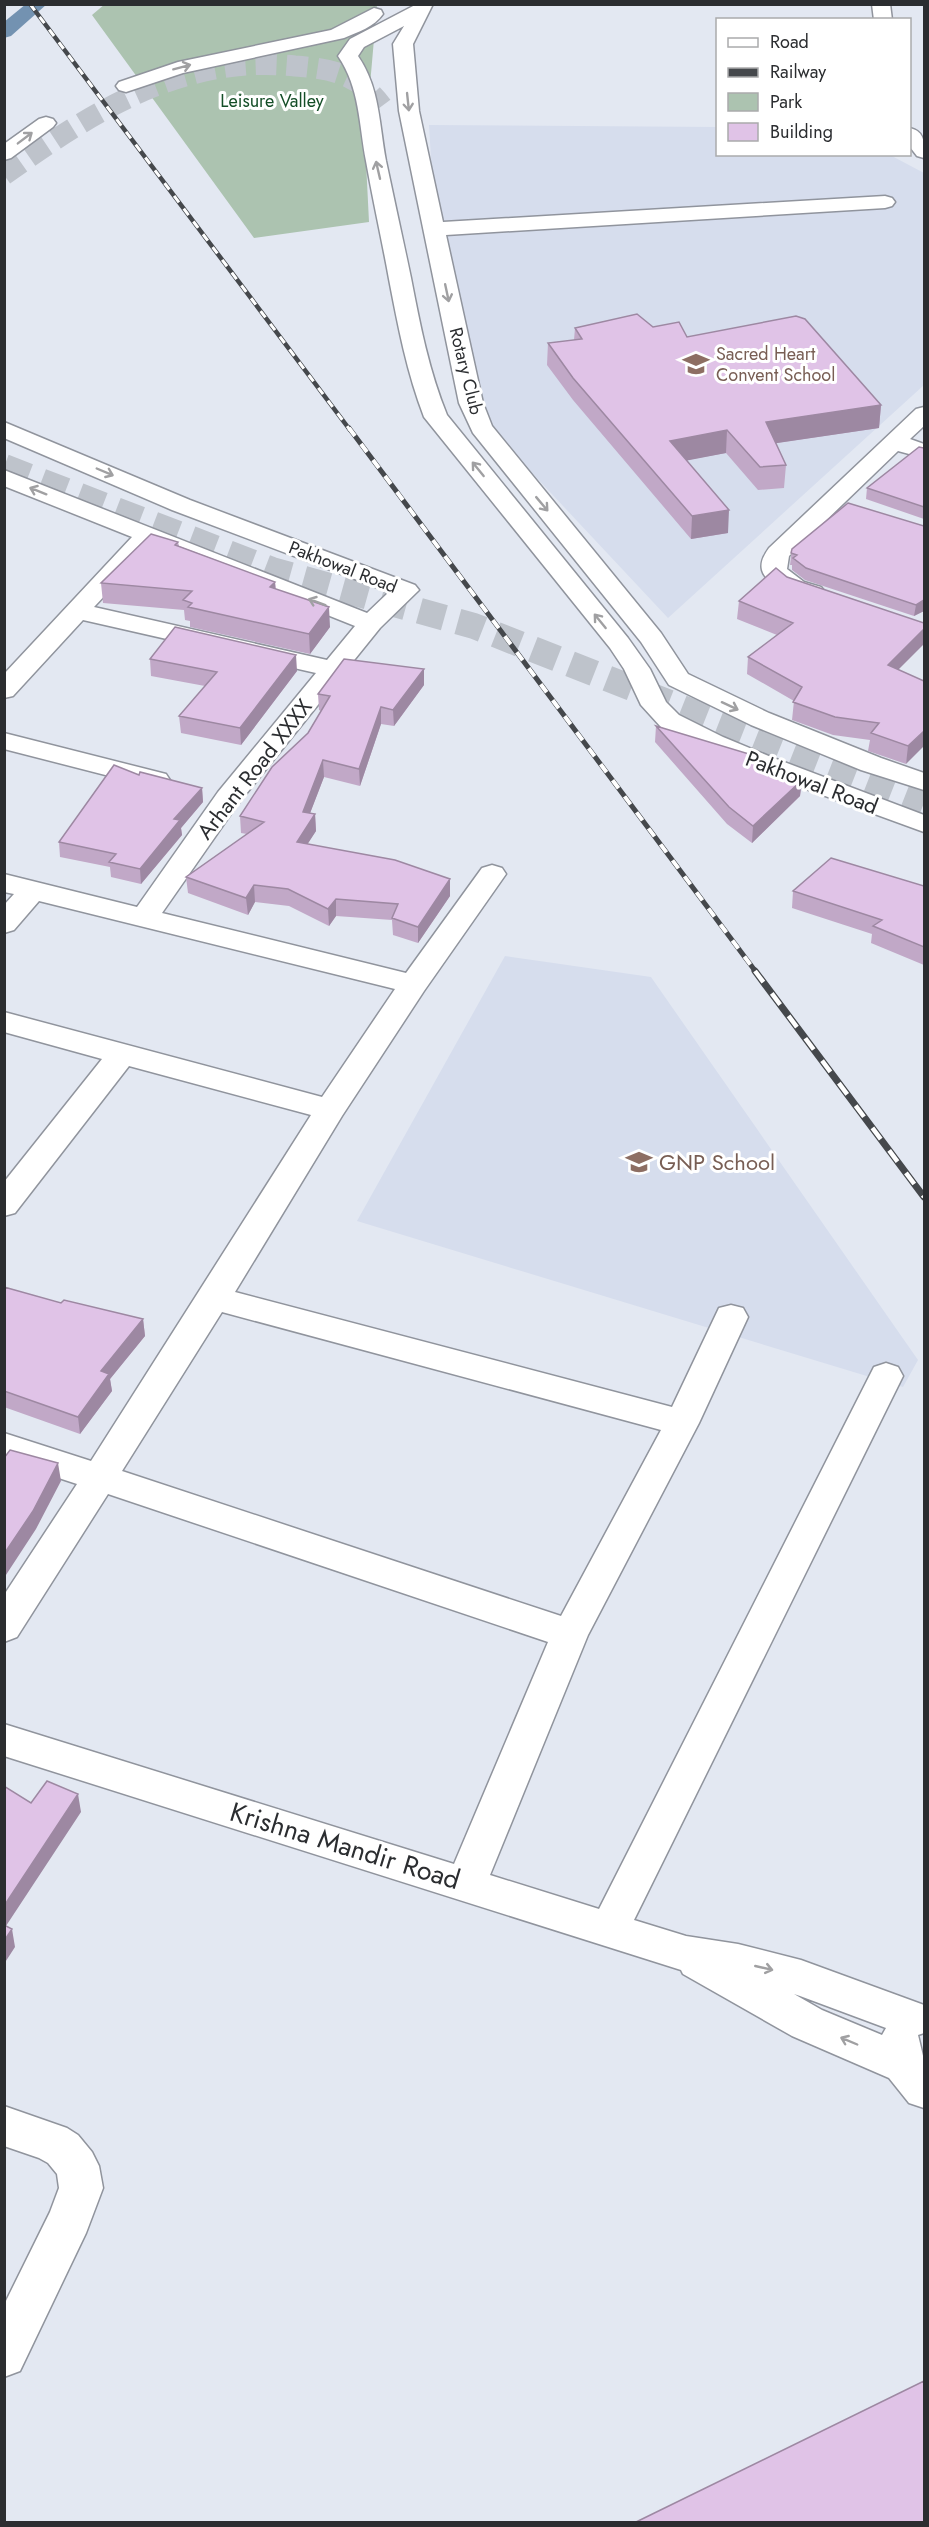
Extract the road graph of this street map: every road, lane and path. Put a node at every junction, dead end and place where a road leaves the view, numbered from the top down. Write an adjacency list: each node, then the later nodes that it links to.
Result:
1 (383, 4): 3 (street, one-way to 1)
2 (424, 7): 10 (street, Rotary Club, one-way to 10); 22 (street, one-way to 2)
3 (126, 86)
4 (382, 105): 12 (street)
5 (912, 122): 7 (street)
6 (46, 123): 8 (street, one-way to 6)
7 (924, 152)
8 (4, 154)
9 (885, 202): 10 (street)
10 (434, 229): 12 (street, Rotary Club, one-way to 12)
11 (924, 414): 14 (street)
12 (481, 428): 21 (street, Rotary Club, one-way to 21)
13 (4, 429): 20 (street, Pakhowal Road, one-way to 20)
14 (894, 442): 15 (street); 18 (street)
15 (924, 451)
16 (5, 477): 17 (street, Pakhowal Road, one-way to 16)
17 (147, 535): 19 (street); 20 (street, Pakhowal Road, one-way to 17)
18 (838, 601)
19 (78, 611): 23 (street); 25 (street)
20 (371, 623): 23 (street, Arhant Road XXXX)
21 (652, 638): 22 (street); 24 (street, Rotary Club)
22 (618, 643): 29 (street, Pakhowal Road)
23 (334, 669): 28 (street, Arhant Road XXXX)
24 (678, 679): 27 (street, Pakhowal Road, one-way to 27)
25 (4, 690)
26 (4, 741): 28 (street)
27 (924, 782)
28 (206, 792): 33 (street, Arhant Road XXXX)
29 (924, 824)
30 (492, 873): 35 (street)
31 (4, 883): 32 (street)
32 (32, 891): 33 (street); 34 (street)
33 (143, 919): 35 (street)
34 (4, 924)
35 (413, 984): 38 (street)
36 (4, 1022): 37 (street)
37 (123, 1053): 38 (street); 39 (street)
38 (330, 1110): 40 (street)
39 (4, 1205)
40 (214, 1298): 43 (street); 45 (street)
41 (731, 1317): 43 (street)
42 (886, 1376): 50 (street)
43 (682, 1423): 47 (street)
44 (4, 1446): 45 (street)
45 (100, 1477): 46 (street); 47 (street)
46 (4, 1627)
47 (570, 1634): 49 (street)
48 (4, 1740): 49 (street, Krishna Mandir Road)
49 (466, 1884): 50 (street, Krishna Mandir Road)
50 (609, 1930): 51 (street, Krishna Mandir Road)
51 (686, 1954): 52 (street, Krishna Mandir Road, one-way to 52); 53 (street, Krishna Mandir Road, one-way to 51)
52 (918, 2015): 53 (street)
53 (914, 2076)
54 (4, 2126): 55 (street)
55 (4, 2355)

